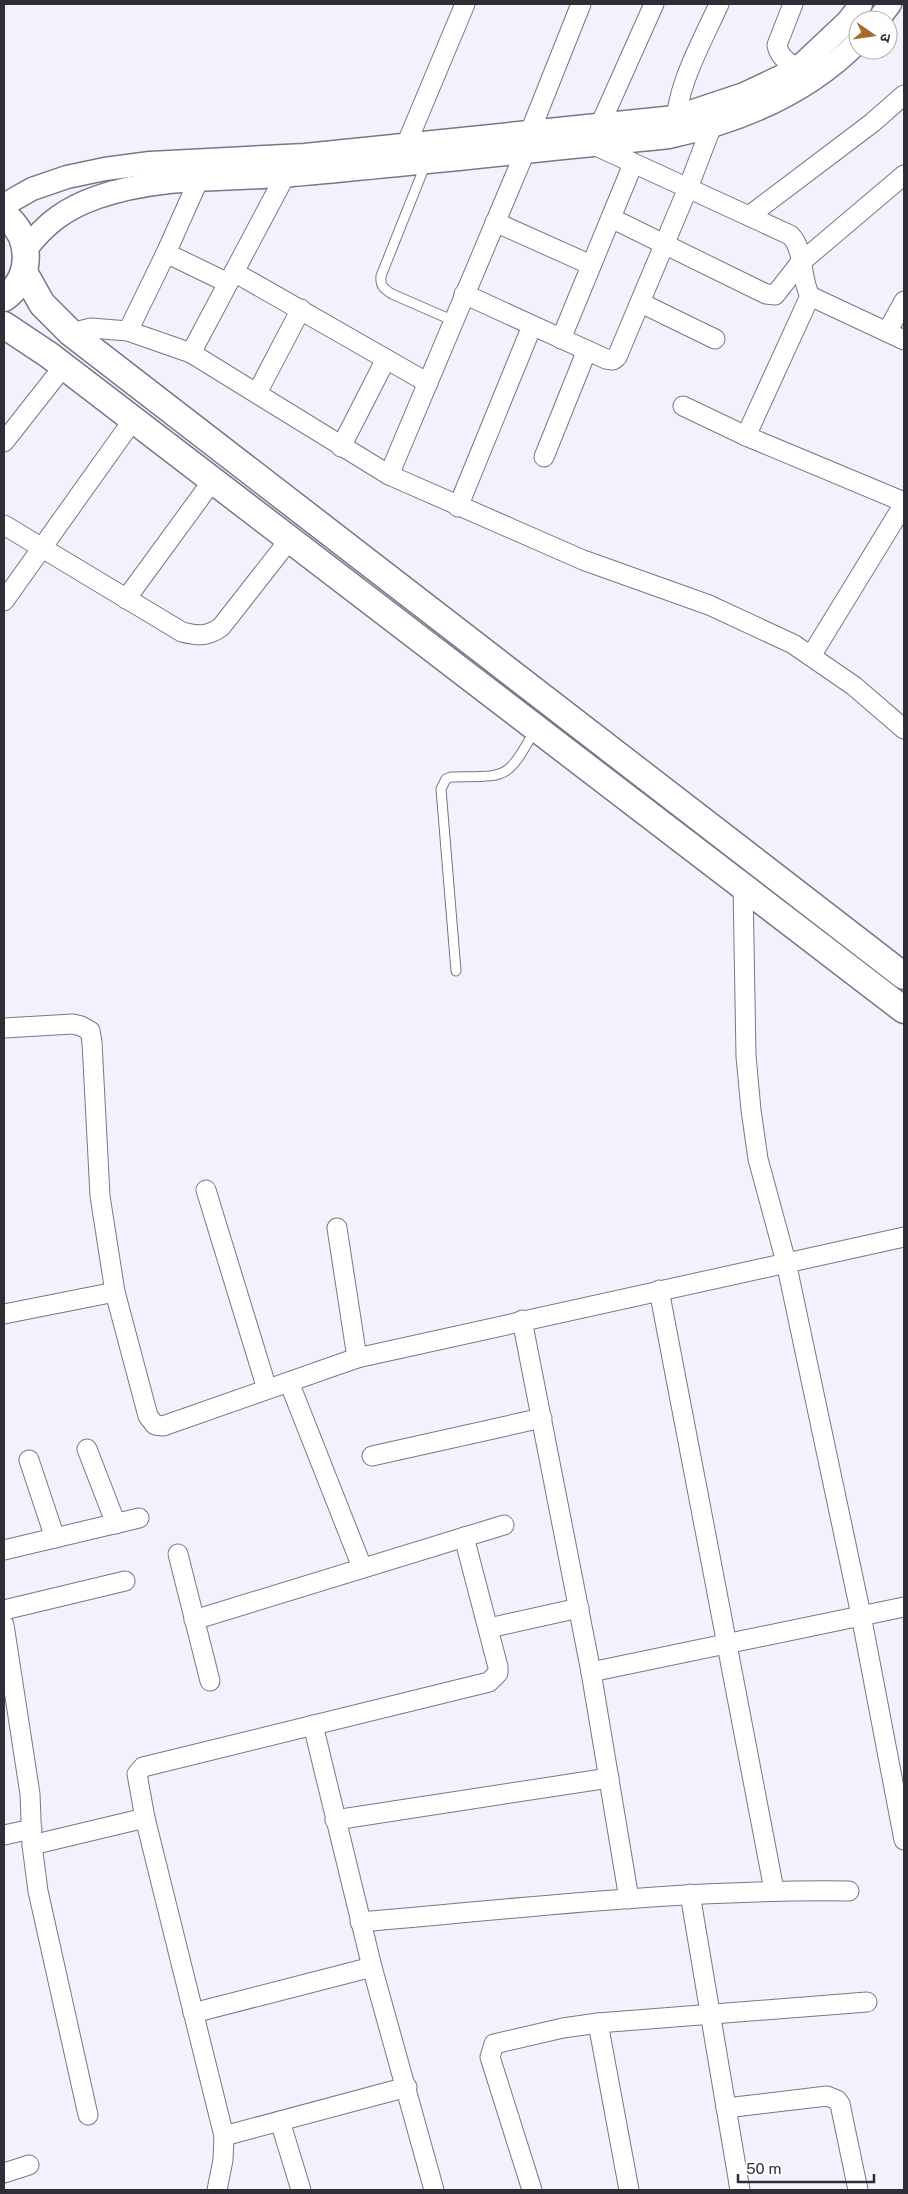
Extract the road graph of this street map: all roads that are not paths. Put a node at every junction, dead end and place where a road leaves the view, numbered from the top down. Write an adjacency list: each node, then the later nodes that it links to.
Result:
1 (465, 4): 14 (street)
2 (581, 4): 13 (street)
3 (654, 4): 12 (street)
4 (719, 4): 10 (street)
5 (793, 4): 8 (street)
6 (861, 4): 8 (street)
7 (848, 51): 11 (street)
8 (797, 69): 10 (street)
9 (904, 95): 23 (street)
10 (676, 126): 11 (street); 12 (street)
11 (711, 128): 20 (street)
12 (597, 135): 13 (street); 16 (street)
13 (528, 142): 14 (street); 15 (street); 25 (street)
14 (406, 145): 21 (street)
15 (426, 162): 17 (street); 38 (lane)
16 (633, 164): 20 (street); 24 (street)
17 (285, 176): 19 (street); 31 (street)
18 (904, 176): 29 (street)
19 (199, 179): 27 (street); 28 (street)
20 (688, 188): 23 (street); 26 (street)
21 (4, 205)
22 (4, 215): 28 (main road)
23 (749, 216): 29 (street)
24 (611, 218): 26 (street); 30 (street)
25 (495, 222): 30 (street); 32 (street)
26 (666, 244): 29 (street); 36 (street)
27 (166, 253): 31 (street); 41 (street)
28 (25, 261): 34 (main road); 42 (main road)
29 (800, 263): 33 (street)
30 (591, 265): 44 (street)
31 (231, 278): 37 (street); 47 (street)
32 (464, 294): 38 (street); 40 (street)
33 (810, 296): 43 (street); 54 (street)
34 (4, 298)
35 (904, 301): 43 (street)
36 (642, 303): 45 (street); 46 (street)
37 (301, 309): 48 (street); 51 (street)
38 (454, 321): 50 (street)
39 (4, 325): 49 (main road)
40 (532, 326): 44 (street); 60 (street)
41 (128, 330): 42 (street); 47 (street)
42 (71, 333): 70 (main road)
43 (896, 336)
44 (561, 339): 46 (street)
45 (715, 339)
46 (587, 350): 57 (street)
47 (191, 353): 51 (street)
48 (386, 359): 50 (street); 56 (street)
49 (63, 367): 53 (main road); 55 (street)
50 (428, 383): 58 (street)
51 (257, 393): 56 (street)
52 (683, 406): 54 (street)
53 (134, 420): 59 (main road); 64 (street)
54 (746, 436): 61 (street)
55 (4, 442)
56 (341, 447): 58 (street)
57 (544, 457)
58 (389, 475): 60 (street)
59 (213, 480): 63 (main road); 65 (street)
60 (458, 507): 67 (street)
61 (902, 512): 67 (street)
62 (4, 525): 64 (street)
63 (290, 540): 65 (street); 68 (main road)
64 (42, 548): 65 (street); 66 (street)
65 (126, 599)
66 (4, 601)
67 (811, 656): 69 (street)
68 (536, 728): 71 (main road); 73 (lane)
69 (904, 729)
70 (734, 844): 71 (main road); 74 (main road)
71 (717, 866): 72 (main road)
72 (743, 886): 75 (main road); 80 (street)
73 (456, 971)
74 (904, 976)
75 (904, 1010)
76 (4, 1028): 82 (street)
77 (206, 1190): 87 (street)
78 (337, 1228): 85 (street)
79 (904, 1237): 80 (street)
80 (786, 1262): 81 (street); 104 (street)
81 (660, 1290): 84 (street); 108 (street)
82 (115, 1292): 83 (street); 87 (street)
83 (4, 1314)
84 (522, 1320): 85 (street); 88 (street)
85 (357, 1358): 86 (street)
86 (289, 1382): 87 (street); 99 (street)
87 (267, 1389)
88 (542, 1418): 90 (street); 102 (street)
89 (88, 1449): 93 (street)
90 (372, 1456)
91 (28, 1460): 96 (street)
92 (139, 1518): 93 (street)
93 (116, 1524): 96 (street)
94 (504, 1525): 95 (street)
95 (464, 1537): 99 (street); 107 (street)
96 (55, 1538): 97 (street)
97 (4, 1550)
98 (178, 1554): 105 (street)
99 (362, 1567): 105 (street)
100 (125, 1581): 103 (street)
101 (904, 1607): 104 (street)
102 (579, 1608): 107 (street); 109 (street)
103 (4, 1610)
104 (861, 1615): 108 (street); 118 (street)
105 (194, 1620): 110 (street)
106 (4, 1625): 111 (street)
107 (489, 1628): 112 (street)
108 (727, 1643): 109 (street); 119 (street)
109 (591, 1672): 113 (street)
110 (210, 1681)
111 (9, 1694): 117 (street)
112 (314, 1725): 114 (street); 115 (street)
113 (609, 1778): 115 (street); 122 (street)
114 (145, 1818): 117 (street); 126 (street)
115 (335, 1820): 123 (street)
116 (4, 1835): 117 (street)
117 (32, 1837): 131 (street)
118 (904, 1840)
119 (774, 1890): 120 (street); 121 (street)
120 (849, 1891)
121 (690, 1894): 122 (street); 127 (street)
122 (628, 1899): 123 (street)
123 (360, 1922): 124 (street)
124 (372, 1967): 126 (street); 129 (street)
125 (867, 2002): 127 (street)
126 (193, 2013): 133 (street)
127 (711, 2015): 128 (street); 130 (street)
128 (598, 2023): 139 (street); 140 (street)
129 (406, 2088): 132 (street); 138 (street)
130 (726, 2108): 141 (street); 142 (street)
131 (88, 2115)
132 (280, 2121): 133 (street); 137 (street)
133 (224, 2136): 136 (street)
134 (30, 2164): 135 (street)
135 (4, 2173)
136 (217, 2190)
137 (301, 2190)
138 (434, 2190)
139 (532, 2190)
140 (629, 2190)
141 (740, 2190)
142 (858, 2190)

